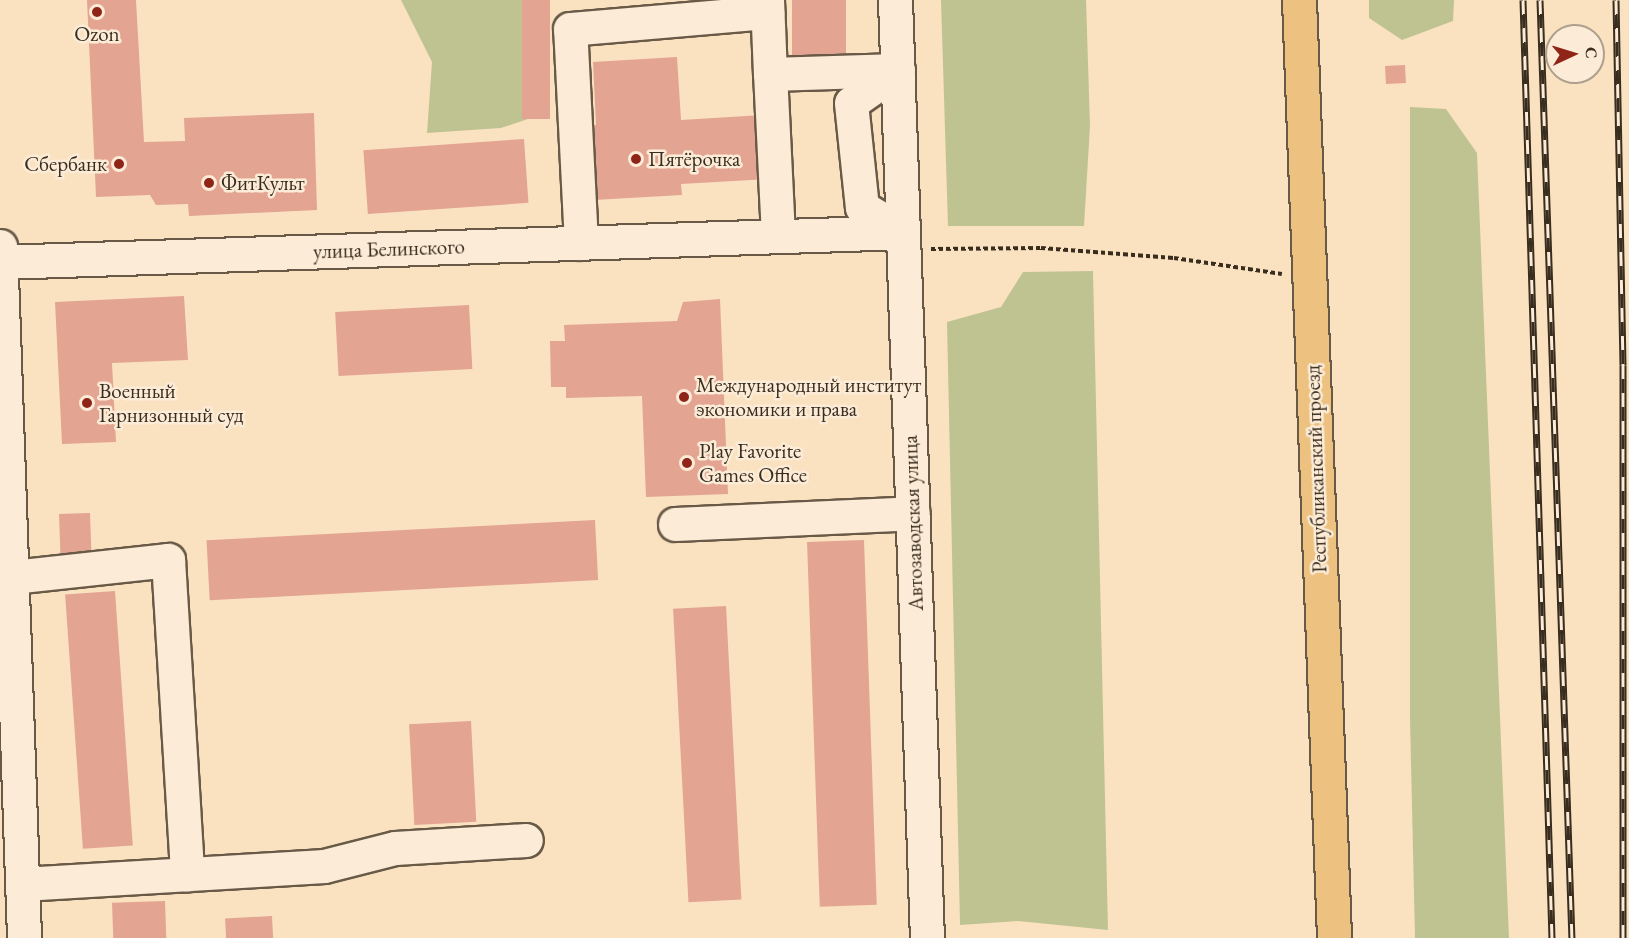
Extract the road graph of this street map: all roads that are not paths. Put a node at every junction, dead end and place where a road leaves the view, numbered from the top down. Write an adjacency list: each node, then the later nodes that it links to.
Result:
1 (895, 0): 4 (street, Автозаводская улица)
2 (1299, 0): 20 (main road, Республиканский проезд)
3 (767, 6): 5 (street); 8 (street)
4 (897, 70): 5 (street); 7 (street, Автозаводская улица); 7 (street)
5 (770, 74): 6 (street)
6 (778, 236): 7 (street, улица Белинского); 8 (street, улица Белинского)
7 (904, 240): 11 (street, Автозаводская улица)
8 (581, 243): 10 (street, улица Белинского)
9 (0, 246): 10 (street)
10 (0, 262): 13 (street)
11 (913, 513): 12 (street); 19 (street, Автозаводская улица)
12 (675, 524)
13 (12, 577): 14 (street); 16 (street)
14 (8, 681): 17 (street)
15 (526, 840): 16 (street)
16 (187, 874): 17 (street)
17 (22, 884): 18 (street)
18 (24, 938)
19 (927, 938)
20 (1334, 938)

